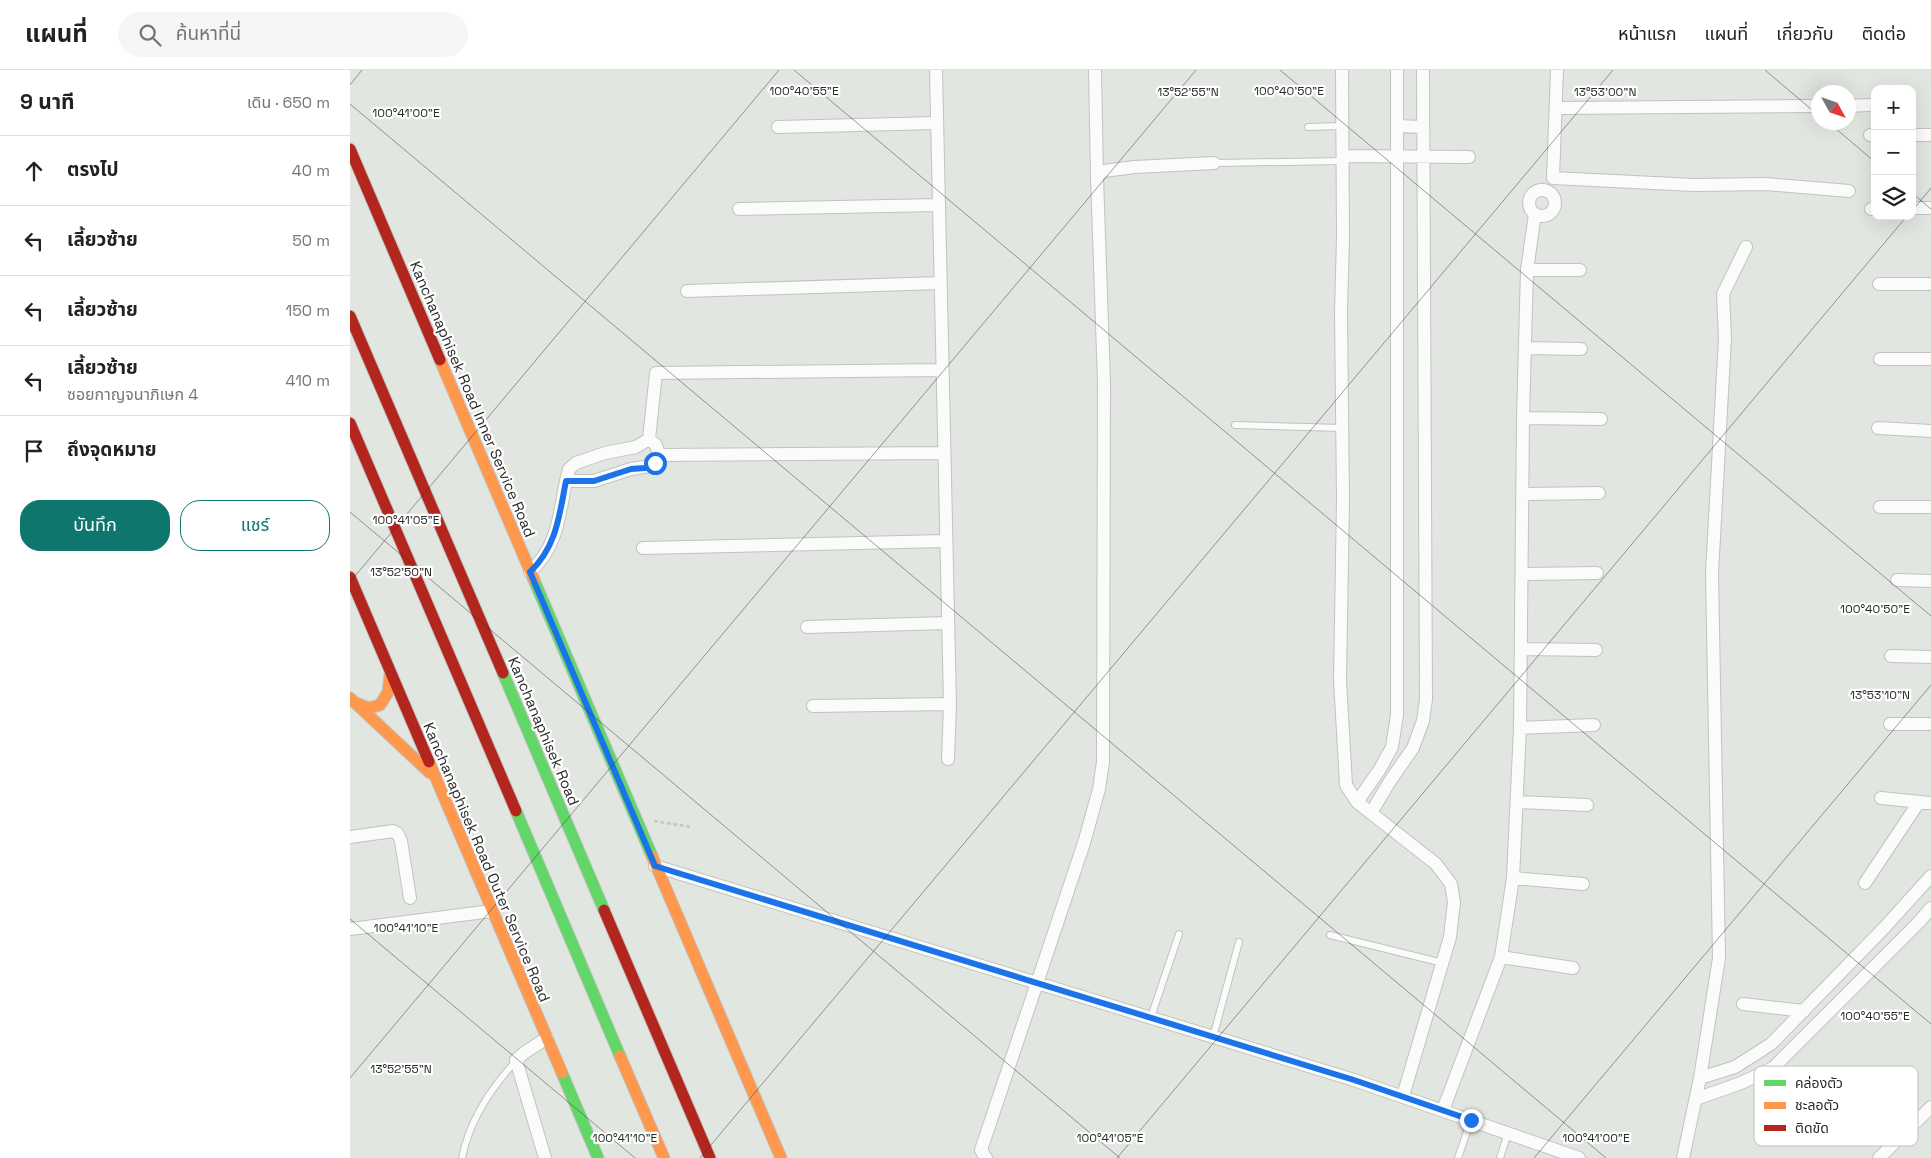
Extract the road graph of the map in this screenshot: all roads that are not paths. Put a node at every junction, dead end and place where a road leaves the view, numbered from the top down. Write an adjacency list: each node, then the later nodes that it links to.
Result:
1 (936, 70): 11 (street)
2 (1095, 70): 25 (street)
3 (1342, 70): 12 (street)
4 (1397, 70): 13 (street)
5 (1423, 70): 16 (street)
6 (1557, 70): 10 (street)
7 (1869, 105): 9 (street)
8 (1811, 106): 10 (street)
9 (1856, 106)
10 (1557, 108): 26 (street)
11 (936, 123): 14 (street); 29 (street)
12 (1342, 126): 15 (lane); 23 (street)
13 (1397, 126): 16 (street); 20 (street)
14 (778, 127)
15 (1308, 127)
16 (1423, 127): 21 (street)
17 (1916, 135): 18 (street)
18 (1931, 135)
19 (350, 149): 64 (main road, Kanchanaphisek Road Inner Service Road)
20 (1397, 156): 21 (street); 23 (street); 87 (street)
21 (1424, 156): 22 (street); 91 (street)
22 (1469, 157)
23 (1343, 158): 24 (lane); 51 (street)
24 (1214, 163): 25 (street)
25 (1097, 177): 108 (street)
26 (1554, 178): 27 (street); 28 (street)
27 (1849, 191)
28 (1550, 192): 33 (street); 33 (street)
29 (938, 205): 32 (street); 37 (street)
30 (1916, 208): 31 (street)
31 (1931, 208)
32 (739, 209)
33 (1534, 214): 35 (street)
34 (1746, 247): 117 (street)
35 (1526, 270): 36 (street); 42 (street)
36 (1580, 270)
37 (940, 283): 40 (street); 46 (street)
38 (1879, 284): 39 (street)
39 (1931, 284)
40 (687, 291)
41 (350, 316): 130 (main road, Kanchanaphisek Road)
42 (1526, 348): 43 (street); 47 (street)
43 (1581, 349)
44 (1880, 359): 45 (street)
45 (1931, 359)
46 (942, 370): 54 (street); 55 (street)
47 (1523, 418): 48 (street); 59 (street)
48 (1601, 419)
49 (350, 423): 129 (main road)
50 (1235, 426): 51 (lane)
51 (1342, 428): 87 (street)
52 (1878, 428): 53 (street)
53 (1931, 431)
54 (649, 439): 56 (street); 57 (street)
55 (944, 453): 56 (street); 62 (street)
56 (659, 455): 57 (street)
57 (566, 481): 64 (street)
58 (1599, 493): 59 (street)
59 (1523, 494): 66 (street)
60 (1880, 507): 61 (street)
61 (1931, 507)
62 (946, 541): 63 (street); 70 (street)
63 (643, 548)
64 (530, 572): 93 (main road, Kanchanaphisek Road Inner Service Road)
65 (1597, 573): 66 (street)
66 (1522, 574): 72 (street)
67 (350, 577): 76 (main road, Kanchanaphisek Road Outer Service Road)
68 (1897, 580): 69 (street)
69 (1931, 581)
70 (948, 622): 71 (street); 78 (street)
71 (807, 627)
72 (1521, 649): 73 (street); 83 (street)
73 (1596, 650)
74 (1891, 656): 75 (street)
75 (1931, 657)
76 (391, 672): 77 (main road); 85 (main road, Kanchanaphisek Road Outer Service Road)
77 (352, 700): 85 (main road)
78 (950, 704): 79 (street); 84 (street)
79 (813, 706)
80 (1890, 724): 81 (street)
81 (1931, 724)
82 (1594, 725): 83 (street)
83 (1520, 728): 88 (street)
84 (948, 759)
85 (434, 776): 100 (main road, Kanchanaphisek Road Outer Service Road)
86 (1881, 798): 89 (street)
87 (1357, 802): 91 (street)
88 (1517, 802): 90 (street); 95 (street)
89 (1925, 802): 96 (street)
90 (1587, 806)
91 (1371, 813): 106 (street)
92 (350, 837): 98 (street)
93 (655, 866): 108 (street); 131 (main road, Kanchanaphisek Road Inner Service Road)
94 (1931, 876): 110 (street)
95 (1513, 878): 97 (street); 105 (street)
96 (1865, 883)
97 (1583, 884)
98 (410, 898)
99 (1931, 908): 115 (street)
100 (492, 911): 101 (street); 113 (main road, Kanchanaphisek Road Outer Service Road)
101 (350, 929)
102 (1179, 934): 111 (lane)
103 (1330, 935): 106 (lane)
104 (1239, 942): 112 (lane)
105 (1501, 957): 107 (street); 121 (street)
106 (1443, 962): 118 (street)
107 (1573, 968)
108 (1036, 982): 111 (street); 132 (street)
109 (1743, 1004): 110 (street)
110 (1804, 1011): 117 (street)
111 (1151, 1017): 112 (street)
112 (1213, 1036): 118 (street)
113 (546, 1038): 114 (street); 128 (main road, Kanchanaphisek Road Outer Service Road)
114 (516, 1060): 126 (lane); 127 (street)
115 (1775, 1066)
116 (1754, 1077): 119 (street)
117 (1700, 1078): 119 (street)
118 (1403, 1096): 121 (street)
119 (1696, 1099): 136 (street)
120 (1931, 1107): 123 (street)
121 (1443, 1110): 122 (street)
122 (1471, 1120): 124 (street); 133 (lane)
123 (1918, 1120)
124 (1508, 1133): 134 (lane); 135 (street)
125 (1891, 1146): 137 (street)
126 (462, 1158)
127 (545, 1158)
128 (598, 1158)
129 (664, 1158)
130 (710, 1158)
131 (781, 1158)
132 (986, 1158)
133 (1458, 1158)
134 (1500, 1158)
135 (1579, 1158)
136 (1683, 1158)
137 (1879, 1158)

